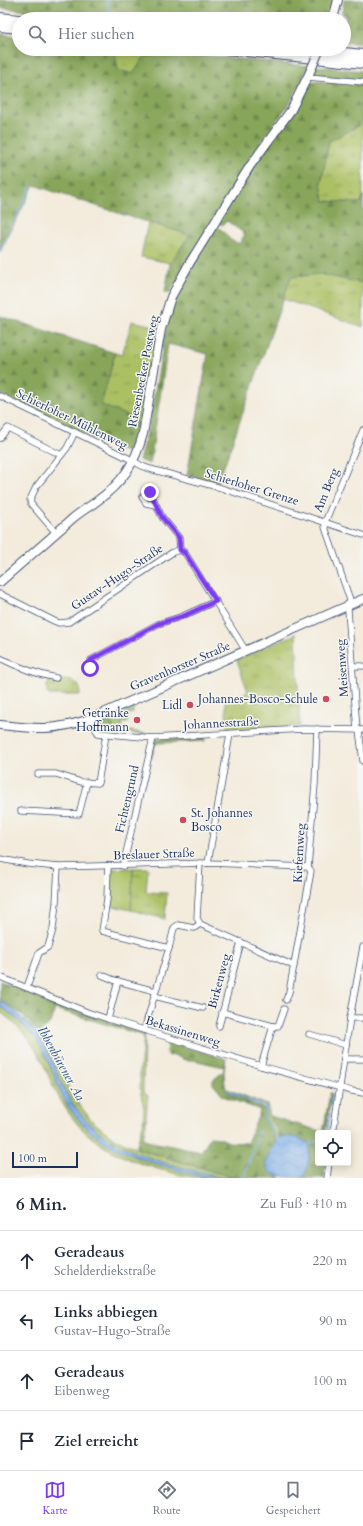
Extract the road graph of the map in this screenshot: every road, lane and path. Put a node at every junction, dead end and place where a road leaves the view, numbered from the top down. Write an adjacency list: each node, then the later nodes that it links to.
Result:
1 (338, 0): 2 (street)
2 (335, 12)
3 (0, 18): 4 (highway)
4 (12, 19)
5 (0, 26): 6 (highway)
6 (12, 27)
7 (351, 54): 8 (highway)
8 (363, 55)
9 (296, 56): 11 (highway)
10 (317, 56): 12 (street, Riesenbecker Postweg, bridge)
11 (363, 63)
12 (309, 75): 13 (street); 19 (street, Riesenbecker Postweg)
13 (363, 82)
14 (0, 396): 16 (street, Schierloher Mühlenweg)
15 (363, 430): 21 (street, Am Berg)
16 (75, 432): 18 (street); 19 (street, Schierloher Mühlenweg)
17 (0, 438): 18 (street)
18 (61, 455): 22 (street)
19 (134, 462): 21 (street, Schierloher Grenze); 22 (street, Riesenbecker Postweg)
20 (156, 505): 24 (street)
21 (325, 522): 23 (street, Schierloher Grenze); 29 (street, Am Berg)
22 (56, 533): 25 (street, Riesenbecker Postweg)
23 (363, 534)
24 (180, 550): 26 (street, Gustav-Hugo-Straße); 28 (street, Gustav-Hugo-Straße)
25 (0, 582)
26 (0, 594)
27 (363, 599): 29 (street, Gravenhorster Straße)
28 (216, 601): 30 (street, Gustav-Hugo-Straße); 34 (street)
29 (349, 605): 30 (street, Gravenhorster Straße); 32 (street, Meisenweg)
30 (246, 651): 36 (street, Gravenhorster Straße)
31 (0, 658): 35 (street)
32 (353, 666): 33 (street); 39 (street, Meisenweg)
33 (363, 666)
34 (90, 668)
35 (56, 678)
36 (90, 719): 37 (street, Gravenhorster Straße); 41 (street)
37 (0, 725)
38 (317, 729): 39 (street, Johannesstraße); 40 (street, Johannesstraße); 53 (street, Kiefernweg)
39 (360, 730): 43 (street, Meisenweg)
40 (230, 734): 42 (street, Johannesstraße); 49 (street)
41 (106, 735): 42 (street, Johannesstraße); 45 (street)
42 (153, 738): 51 (street, Fichtengrund)
43 (363, 761)
44 (38, 774): 45 (street)
45 (87, 782): 46 (street)
46 (21, 811)
47 (0, 859): 52 (street, Breslauer Straße)
48 (200, 863): 49 (street, Breslauer Straße); 51 (street, Breslauer Straße); 54 (street)
49 (208, 863): 53 (street, Breslauer Straße)
50 (108, 866): 51 (street, Breslauer Straße); 52 (street, Breslauer Straße); 57 (street)
51 (123, 866)
52 (58, 867): 63 (street)
53 (308, 867): 58 (street, Kiefernweg)
54 (200, 924): 55 (street, Birkenweg); 57 (street)
55 (241, 942): 58 (street, Birkenweg); 68 (street, Birkenweg)
56 (363, 946): 59 (street)
57 (169, 948): 64 (street)
58 (294, 966): 65 (street, Kiefernweg)
59 (361, 968): 69 (street)
60 (102, 975): 62 (street)
61 (0, 977): 63 (street, Bekassinenweg)
62 (118, 981): 64 (street); 71 (street)
63 (27, 987): 71 (street, Bekassinenweg)
64 (155, 994): 66 (street); 74 (street)
65 (286, 1000)
66 (203, 1008)
67 (284, 1009): 73 (street)
68 (222, 1012): 72 (street, Birkenweg); 73 (street)
69 (350, 1018): 70 (street); 76 (street)
70 (363, 1018)
71 (108, 1019): 74 (street, Bekassinenweg)
72 (219, 1026)
73 (273, 1026): 79 (street)
74 (144, 1030): 79 (street, Bekassinenweg)
75 (309, 1034): 76 (street)
76 (346, 1045): 77 (street)
77 (344, 1059): 78 (street); 80 (street)
78 (363, 1060)
79 (261, 1066): 80 (street, Bekassinenweg)
80 (339, 1086): 81 (street, Bekassinenweg); 82 (street)
81 (363, 1092)
82 (333, 1130)
83 (329, 1166): 84 (street)
84 (327, 1178)

